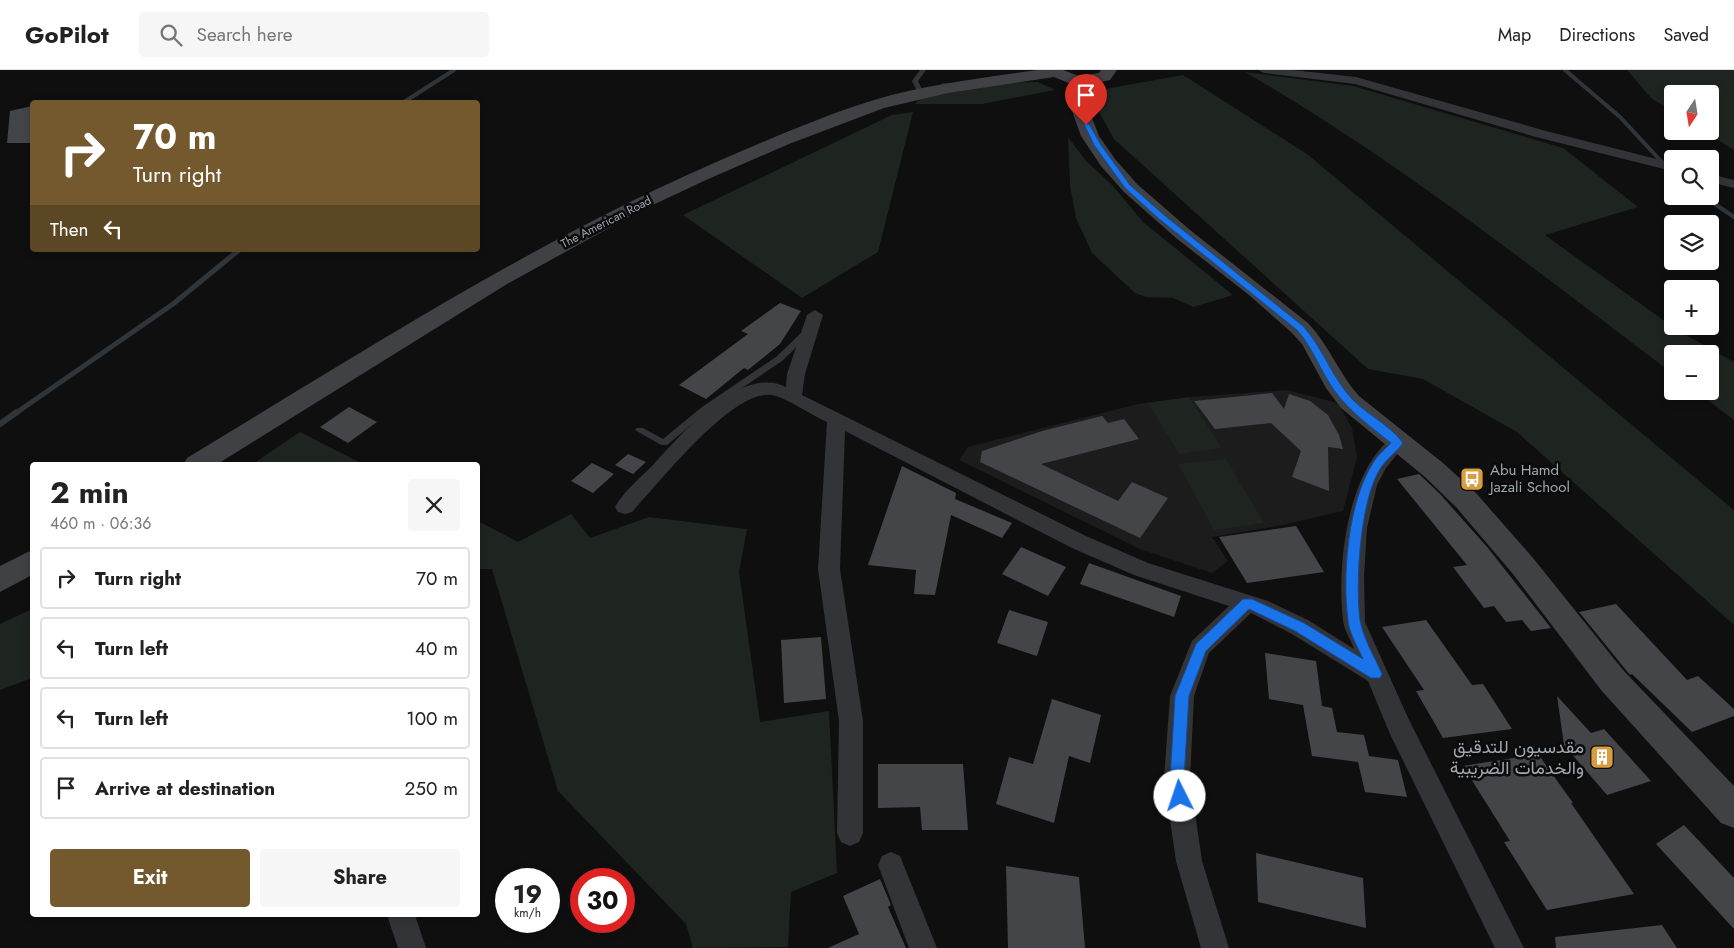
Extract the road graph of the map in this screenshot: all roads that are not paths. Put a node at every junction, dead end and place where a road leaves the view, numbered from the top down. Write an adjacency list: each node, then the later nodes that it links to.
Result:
1 (923, 70): 6 (lane)
2 (1109, 70): 5 (main road)
3 (1264, 70): 7 (street)
4 (1055, 71): 5 (main road); 6 (main road, The American Road)
5 (1079, 80): 14 (main road)
6 (921, 93): 15 (main road, The American Road)
7 (1664, 165)
8 (1719, 180): 9 (street)
9 (1734, 184)
10 (813, 322): 11 (street); 13 (lane)
11 (793, 397): 12 (street); 16 (street)
12 (836, 418): 19 (street); 22 (street)
13 (640, 430)
14 (1398, 443): 20 (street); 21 (main road)
15 (201, 462)
16 (625, 507)
17 (30, 562): 18 (main road)
18 (0, 580)
19 (1248, 602): 20 (street); 27 (street)
20 (1376, 674): 28 (street)
21 (1734, 811)
22 (850, 833)
23 (891, 865): 26 (street)
24 (402, 917): 25 (street)
25 (412, 948)
26 (923, 948)
27 (1215, 948)
28 (1510, 948)

